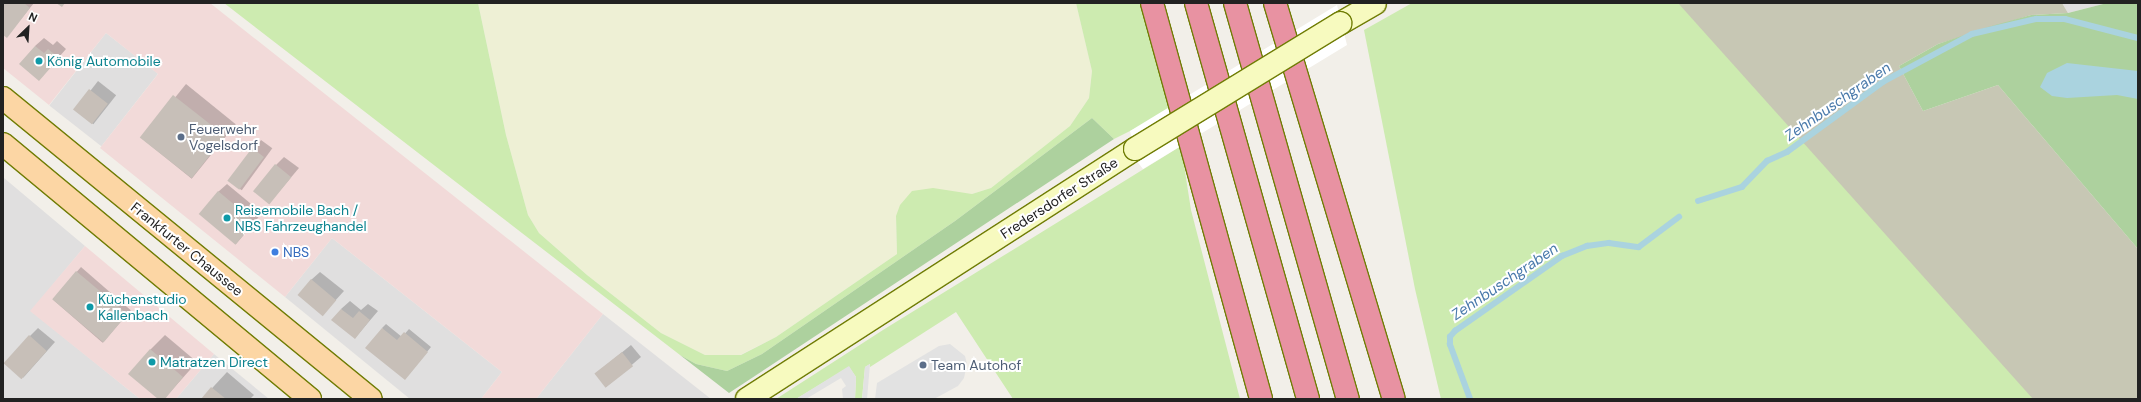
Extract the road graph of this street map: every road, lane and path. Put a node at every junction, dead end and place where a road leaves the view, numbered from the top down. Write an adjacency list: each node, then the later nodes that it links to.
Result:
1 (1152, 3): 11 (highway)
2 (1196, 3): 12 (highway)
3 (1235, 3): 13 (highway)
4 (1275, 3): 14 (highway)
5 (1375, 3): 10 (street, Fredersdorfer Straße, bridge)
6 (3, 98): 9 (main road, Frankfurter Chaussee)
7 (3, 144): 8 (main road)
8 (310, 399)
9 (371, 399)
10 (747, 399)
11 (1261, 399)
12 (1308, 399)
13 (1348, 399)
14 (1394, 399)

